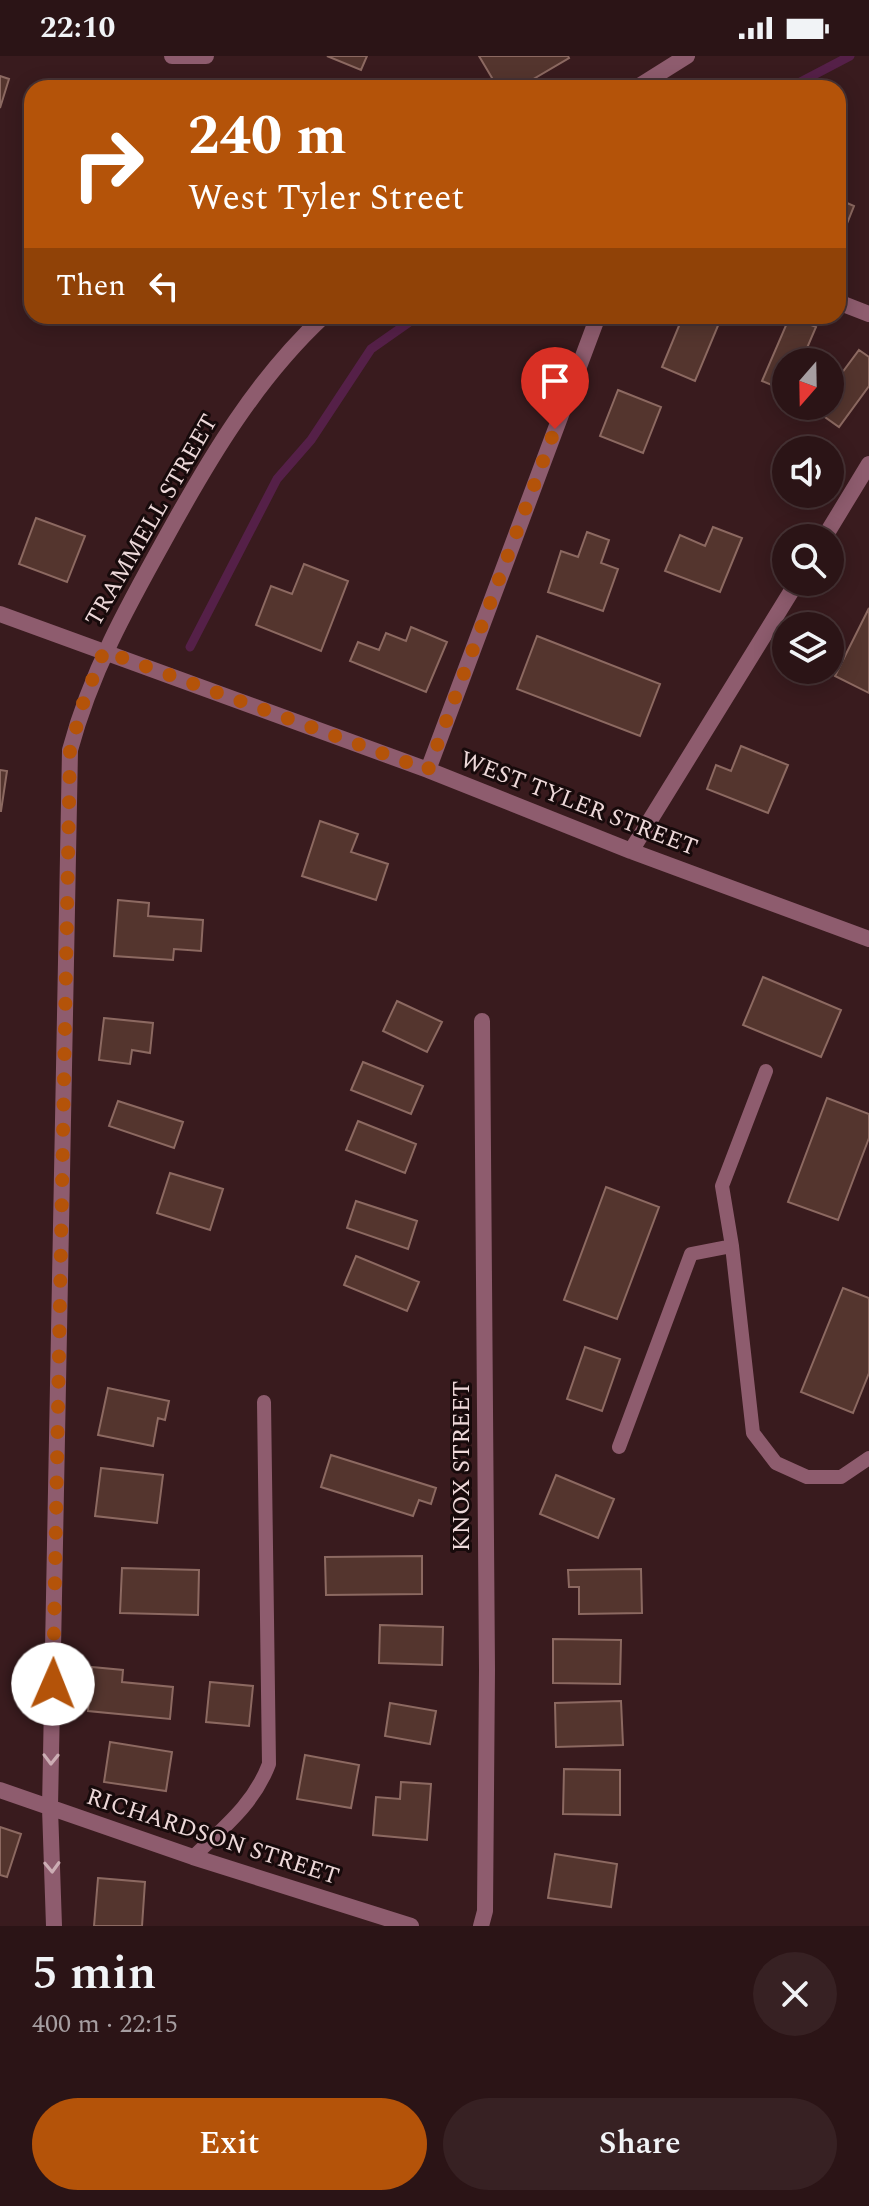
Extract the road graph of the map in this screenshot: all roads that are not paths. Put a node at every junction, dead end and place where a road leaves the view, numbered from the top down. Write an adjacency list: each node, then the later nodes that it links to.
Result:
1 (172, 56): 2 (street)
2 (206, 56)
3 (687, 56): 4 (street)
4 (649, 80)
5 (846, 305): 6 (street)
6 (869, 314)
7 (315, 324): 13 (street, TRAMMELL STREET)
8 (595, 324): 14 (street)
9 (869, 464): 10 (street)
10 (833, 524)
11 (788, 596): 15 (street)
12 (0, 614): 13 (street, WEST TYLER STREET)
13 (104, 651): 14 (street, WEST TYLER STREET); 24 (street, TRAMMELL STREET, one-way to 24)
14 (428, 770): 15 (street, WEST TYLER STREET)
15 (631, 851): 16 (street, WEST TYLER STREET)
16 (869, 939)
17 (482, 1021): 26 (street, KNOX STREET)
18 (766, 1071): 19 (lane)
19 (732, 1246): 21 (lane); 22 (lane)
20 (264, 1402): 25 (lane)
21 (619, 1447)
22 (869, 1458)
23 (0, 1790): 24 (street, RICHARDSON STREET)
24 (50, 1808): 25 (street, RICHARDSON STREET); 27 (street, TRAMMELL STREET, one-way to 27)
25 (193, 1857): 28 (street, RICHARDSON STREET)
26 (483, 1918)
27 (54, 1926)
28 (411, 1926)

